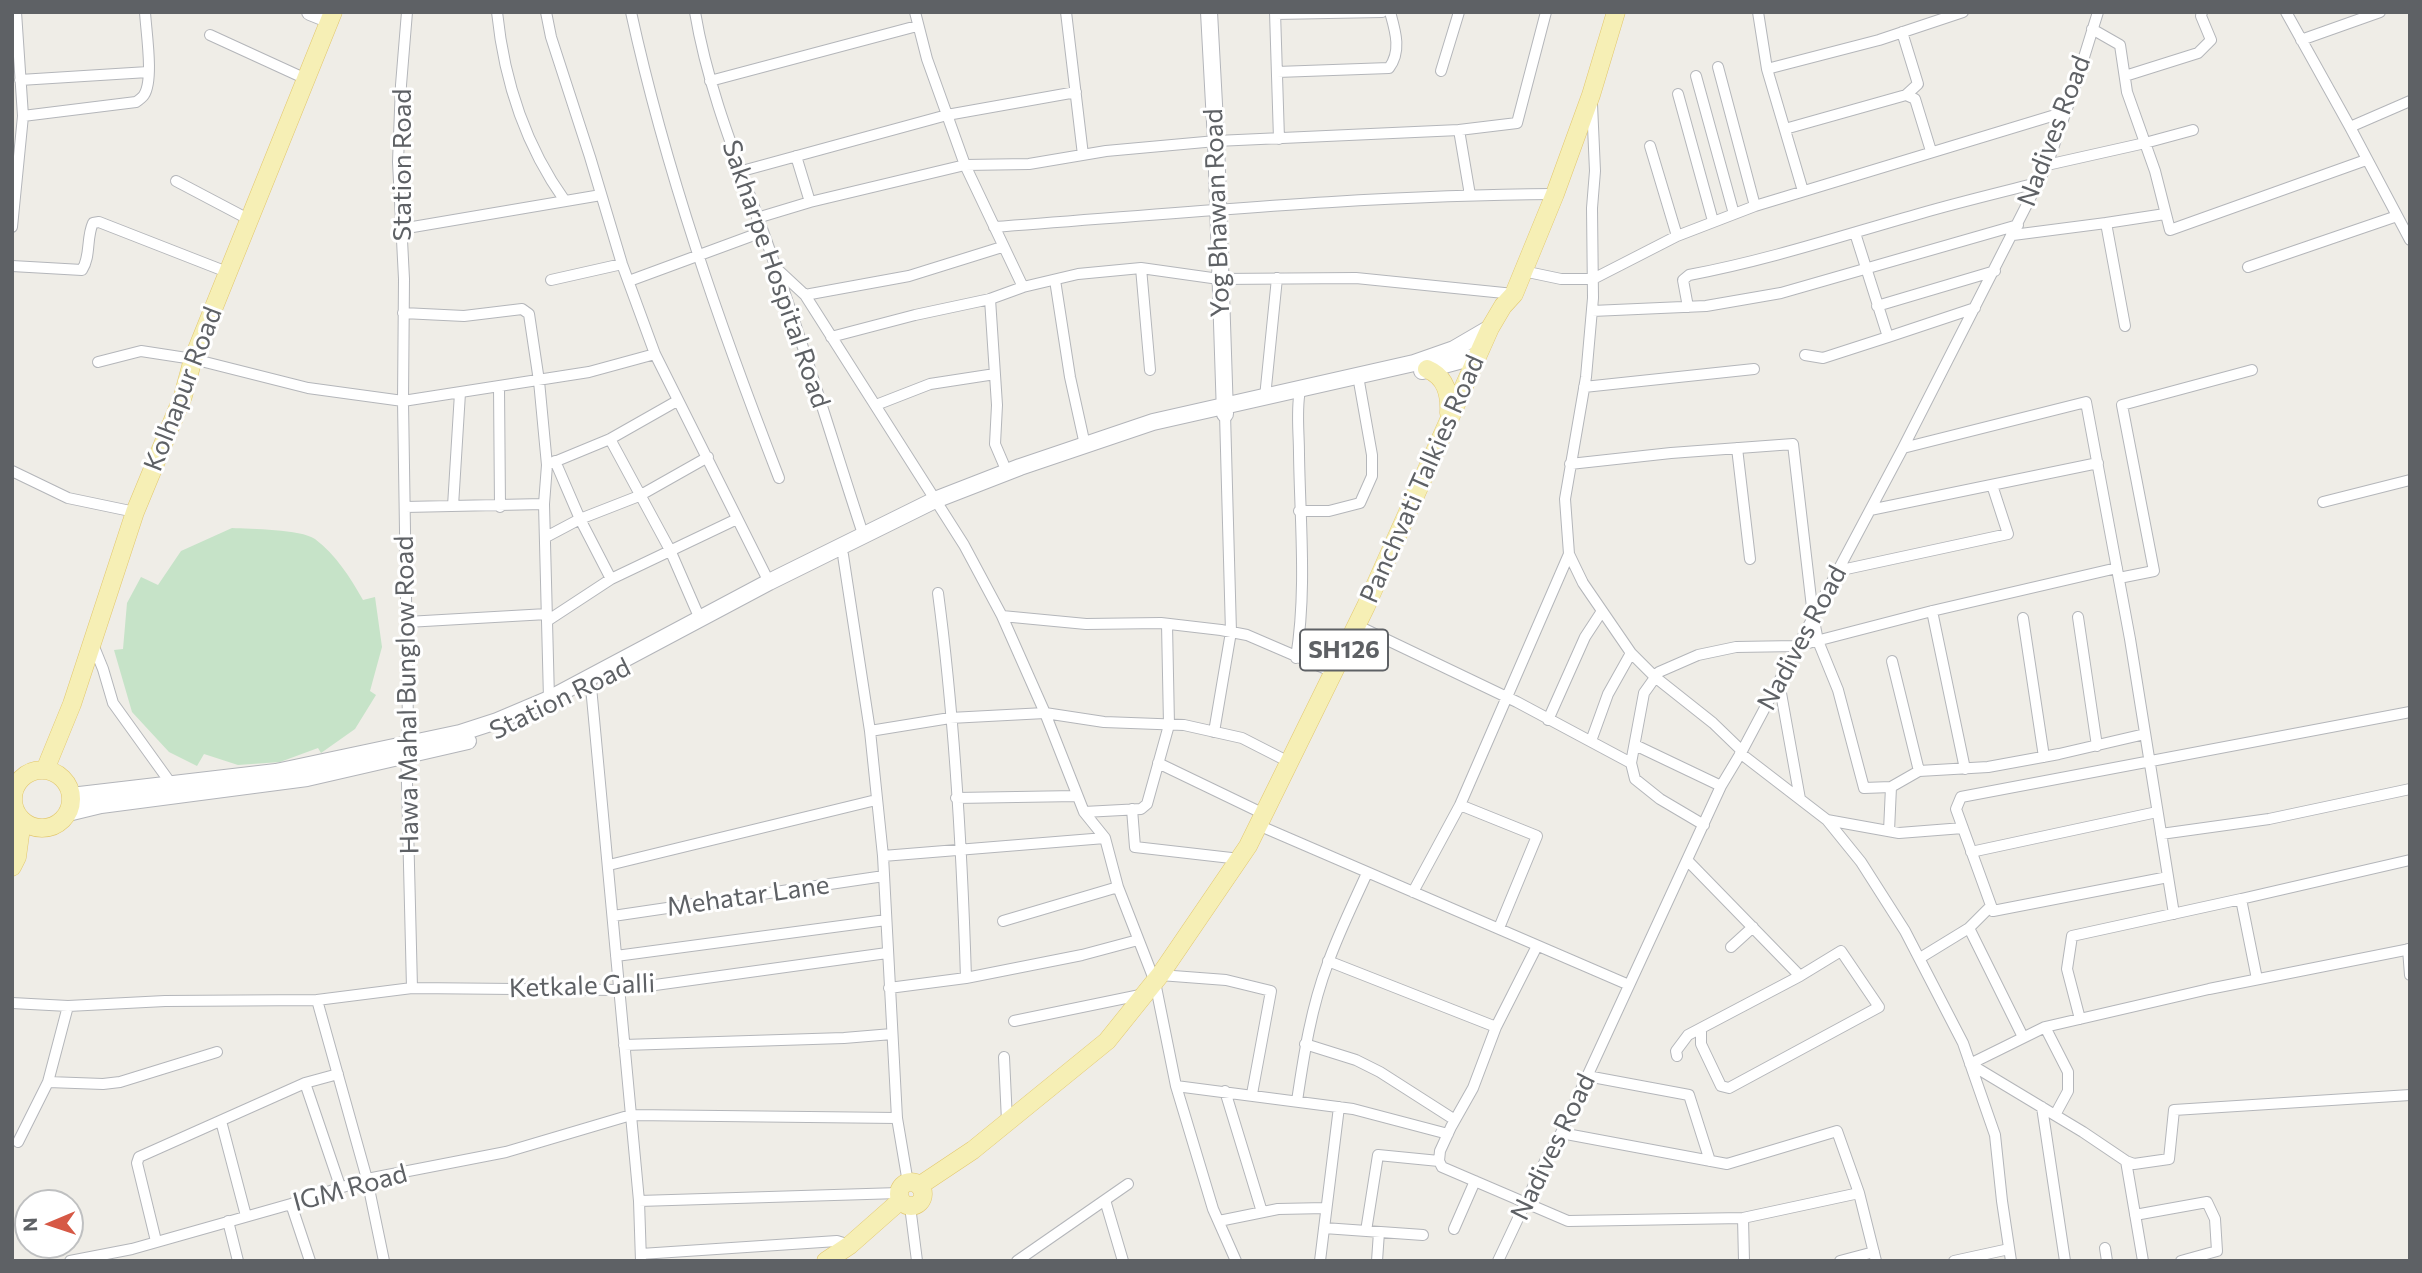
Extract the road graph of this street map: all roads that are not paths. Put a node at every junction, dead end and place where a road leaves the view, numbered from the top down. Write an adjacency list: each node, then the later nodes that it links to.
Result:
1 (16, 12): 38 (street)
2 (145, 12): 33 (street)
3 (310, 12): 24 (main road)
4 (407, 12): 83 (street, Station Road)
5 (496, 12): 70 (street)
6 (547, 12): 68 (street)
7 (631, 12): 90 (street)
8 (695, 12): 39 (street, Sakharpe Hospital Road)
9 (915, 12): 25 (street)
10 (1066, 12): 40 (street)
11 (1209, 12): 54 (main road, Yog Bhawan Road)
12 (1382, 12): 23 (street)
13 (1390, 12): 34 (street)
14 (1459, 12): 32 (street)
15 (1546, 12): 51 (street)
16 (1616, 12): 41 (main road, Panchvati Talkies Road / SH126)
17 (1758, 12): 31 (street)
18 (1963, 12): 27 (street)
19 (2098, 12): 26 (street, Nadives Road)
20 (2202, 12): 36 (street)
21 (2286, 12): 29 (street)
22 (2381, 12): 29 (street)
23 (1275, 13): 34 (street)
24 (331, 16): 37 (main road, Kolhapur Road)
25 (917, 26): 39 (street); 47 (street)
26 (2092, 29): 36 (street); 46 (street, Nadives Road)
27 (1902, 32): 31 (street); 43 (street)
28 (210, 35): 37 (street)
29 (2301, 40): 49 (street)
30 (1718, 68): 72 (street)
31 (1767, 69): 50 (street)
32 (1441, 71)
33 (148, 72): 38 (street); 48 (street)
34 (1277, 72): 53 (street)
35 (1696, 76): 74 (street)
36 (2125, 76): 55 (street)
37 (306, 79): 78 (main road, Kolhapur Road)
38 (20, 80): 44 (street)
39 (710, 81): 63 (street, Sakharpe Hospital Road)
40 (1076, 92): 47 (street); 58 (street)
41 (1591, 94): 67 (main road, Panchvati Talkies Road / SH126); 102 (street)
42 (1678, 94): 79 (street)
43 (1906, 96): 50 (street); 57 (street)
44 (17, 101): 48 (street)
45 (2410, 101): 49 (street)
46 (2065, 112): 57 (street); 62 (street, Nadives Road)
47 (947, 115): 59 (street); 61 (street)
48 (23, 116): 81 (street)
49 (2350, 127): 60 (street)
50 (1785, 129): 66 (street)
51 (1459, 130): 53 (street); 69 (street)
52 (2193, 130): 55 (street)
53 (1279, 139): 54 (street)
54 (1216, 141): 58 (street); 73 (main road, Yog Bhawan Road)
55 (2145, 143): 62 (street); 75 (street)
56 (1650, 146): 87 (street)
57 (1931, 151): 66 (street)
58 (1083, 155): 61 (street)
59 (796, 156): 63 (street); 71 (street)
60 (2366, 160): 75 (street); 76 (street)
61 (965, 165): 71 (street); 82 (street)
62 (2047, 165): 65 (street, Nadives Road)
63 (742, 171): 77 (street, Sakharpe Hospital Road)
64 (176, 181): 78 (street)
65 (2036, 183): 84 (street, Nadives Road); 86 (street)
66 (1803, 191): 72 (street)
67 (1555, 194): 69 (street); 97 (main road, Panchvati Talkies Road / SH126)
68 (601, 195): 70 (street); 91 (street)
69 (1470, 195): 73 (street)
70 (565, 201): 83 (street)
71 (810, 202): 77 (street)
72 (1755, 206): 74 (street)
73 (1217, 209): 82 (street); 101 (main road, Yog Bhawan Road)
74 (1734, 214): 79 (street)
75 (2165, 214): 80 (street)
76 (2398, 216): 88 (street); 93 (street)
77 (757, 218): 85 (street, Sakharpe Hospital Road)
78 (250, 220): 99 (main road, Kolhapur Road)
79 (1713, 221): 87 (street)
80 (2106, 223): 84 (street); 115 (street)
81 (12, 227)
82 (993, 227): 89 (street)
83 (401, 229): 114 (street, Station Road)
84 (2015, 230): 96 (street); 98 (street, Nadives Road)
85 (762, 232): 90 (street); 95 (street, Sakharpe Hospital Road)
86 (1855, 233): 96 (street); 111 (street)
87 (1678, 236): 102 (street)
88 (2410, 240)
89 (1002, 247): 106 (street); 108 (street)
90 (698, 255): 105 (street); 151 (street)
91 (622, 264): 103 (street); 105 (street)
92 (12, 266): 99 (street)
93 (2248, 267)
94 (1141, 268): 101 (street); 104 (street); 126 (street)
95 (777, 269): 108 (street); 166 (street, Sakharpe Hospital Road)
96 (1865, 270): 110 (street); 111 (street)
97 (1523, 271): 102 (street); 107 (main road, Panchvati Talkies Road / SH126)
98 (1994, 271): 110 (street); 112 (street, Nadives Road)
99 (227, 272): 122 (main road, Kolhapur Road)
100 (1277, 278): 101 (street); 107 (street); 135 (street)
101 (1219, 279): 139 (main road, Yog Bhawan Road)
102 (1593, 279): 113 (street)
103 (551, 280)
104 (1055, 280): 106 (street); 142 (street)
105 (629, 281): 119 (street)
106 (1023, 287): 109 (street)
107 (1514, 294): 116 (main road, Panchvati Talkies Road / SH126)
108 (805, 295): 117 (street)
109 (990, 299): 117 (street); 128 (street)
110 (1877, 306): 118 (street)
111 (1688, 307): 113 (street)
112 (1975, 309): 118 (street); 144 (street, Nadives Road)
113 (1592, 311): 132 (street)
114 (403, 313): 129 (street); 136 (street, Station Road)
115 (2125, 326)
116 (1490, 328): 121 (main road, Panchvati Talkies Road / SH126); 130 (main road)
117 (831, 337): 138 (street)
118 (1888, 337): 120 (street)
119 (655, 354): 129 (street); 137 (street)
120 (1805, 355)
121 (1477, 356): 124 (main road); 140 (main road, Panchvati Talkies Road / SH126)
122 (193, 359): 123 (street); 136 (street); 163 (main road, Kolhapur Road)
123 (98, 362)
124 (1427, 369): 130 (main road); 140 (main road)
125 (1755, 369): 132 (street)
126 (1150, 370)
127 (2252, 370): 173 (street)
128 (995, 374): 138 (street); 150 (street)
129 (539, 381): 131 (street); 146 (street)
130 (1359, 381): 134 (main road); 161 (street)
131 (499, 387): 133 (street); 160 (street)
132 (1584, 387): 148 (street)
133 (460, 393): 136 (street); 158 (street)
134 (1299, 393): 135 (main road); 139 (main road); 161 (street)
135 (1265, 397): 139 (main road)
136 (402, 401): 159 (street, Hawa Mahal Bunglow Road)
137 (677, 401): 141 (street); 145 (street)
138 (876, 405): 156 (street)
139 (1225, 410): 142 (main road); 156 (main road); 188 (street)
140 (1448, 419): 187 (main road, Panchvati Talkies Road / SH126)
141 (610, 439): 146 (street); 154 (street)
142 (1085, 445): 150 (main road)
143 (1737, 448): 148 (street); 171 (street); 180 (street)
144 (1903, 448): 147 (street); 162 (street, Nadives Road)
145 (708, 457): 154 (street); 165 (street)
146 (551, 463): 157 (street); 164 (street)
147 (2098, 463): 153 (street); 173 (street)
148 (1570, 464): 170 (street)
149 (12, 471): 163 (street)
150 (1007, 472): 156 (main road)
151 (779, 478)
152 (2410, 480): 155 (street)
153 (1992, 485): 162 (street); 172 (street)
154 (639, 496): 164 (street); 168 (street)
155 (2323, 502)
156 (936, 503): 166 (main road, Station Road); 169 (main road, Station Road); 179 (street)
157 (544, 504): 160 (street); 167 (street)
158 (453, 506): 159 (street); 160 (street)
159 (405, 507): 185 (street, Hawa Mahal Bunglow Road)
160 (500, 507)
161 (1299, 510): 193 (street)
162 (1870, 510): 172 (street, Nadives Road)
163 (135, 512): 190 (main road, Kolhapur Road)
164 (580, 519): 167 (street); 174 (street)
165 (737, 519): 168 (street); 175 (street)
166 (863, 534): 169 (main road, Station Road)
167 (546, 537): 182 (street)
168 (670, 551): 174 (street); 183 (street)
169 (840, 551): 175 (main road, Station Road); 197 (main road, Station Road); 206 (street)
170 (1569, 554): 177 (street); 199 (street)
171 (1750, 559)
172 (1837, 571): 180 (street, Nadives Road)
173 (2118, 573): 178 (street); 208 (street)
174 (611, 579): 182 (street)
175 (769, 582): 183 (main road, Station Road)
176 (938, 593): 203 (street)
177 (1602, 611): 192 (street); 204 (street)
178 (1932, 611): 189 (street); 219 (street)
179 (1002, 616): 186 (street); 202 (street)
180 (1813, 616): 189 (street); 191 (street, Nadives Road)
181 (2078, 617): 211 (street)
182 (547, 618): 185 (street); 200 (street)
183 (700, 618): 197 (main road, Station Road)
184 (2024, 618): 214 (street)
185 (407, 622): 212 (street, Hawa Mahal Bunglow Road)
186 (1167, 624): 188 (street); 205 (street)
187 (1356, 625): 195 (main road, Panchvati Talkies Road / SH126); 199 (street)
188 (1231, 632): 193 (street); 207 (street)
189 (1818, 641): 191 (street); 224 (street)
190 (92, 642): 220 (main road, Kolhapur Road); 222 (street)
191 (1797, 646): 196 (street); 198 (street, Nadives Road)
192 (1631, 653): 196 (street); 209 (street)
193 (1296, 657): 195 (street)
194 (1892, 661): 221 (street)
195 (1333, 672): 216 (main road, Panchvati Talkies Road / SH126)
196 (1655, 677): 210 (street); 213 (street)
197 (591, 681): 200 (main road, Station Road); 212 (main road, Station Road); 252 (street)
198 (1779, 681): 213 (street, Nadives Road); 230 (street)
199 (1505, 697): 204 (street); 232 (street)
200 (549, 699): 212 (main road, Station Road)
201 (2410, 712): 215 (street)
202 (1045, 713): 203 (street); 205 (street); 227 (street)
203 (950, 718): 206 (street); 228 (street)
204 (1548, 720): 209 (street)
205 (1169, 725): 207 (street); 217 (street)
206 (870, 731): 229 (street)
207 (1214, 732): 216 (street)
208 (2145, 734): 211 (street); 215 (street)
209 (1591, 741): 218 (street)
210 (1635, 745): 218 (street); 223 (street)
211 (2097, 746): 214 (street)
212 (406, 749): 222 (main road, Station Road); 231 (main road, Station Road); 281 (street, Hawa Mahal Bunglow Road)
213 (1741, 752): 223 (street, Nadives Road); 230 (street)
214 (2044, 757): 219 (street)
215 (2148, 761): 235 (street); 241 (street)
216 (1289, 762): 236 (main road, Panchvati Talkies Road / SH126)
217 (1158, 763): 233 (street); 236 (street)
218 (1630, 763): 239 (street)
219 (1965, 769): 221 (street)
220 (45, 770): 226 (main road); 231 (main road)
221 (1919, 771): 224 (street)
222 (172, 785): 231 (main road, Station Road)
223 (1721, 786): 239 (street, Nadives Road)
224 (1891, 787): 242 (street)
225 (2410, 789): 243 (street)
226 (13, 795): 237 (main road)
227 (1077, 796): 228 (street); 234 (street)
228 (956, 798): 245 (street)
229 (876, 800): 247 (street); 252 (street)
230 (1800, 800): 238 (street)
231 (69, 805): 240 (main road)
232 (1460, 805): 257 (street); 265 (street)
233 (1132, 809): 234 (street); 248 (street)
234 (1084, 812): 244 (street)
235 (2157, 813): 243 (street); 246 (street)
236 (1261, 819): 248 (main road, Panchvati Talkies Road / SH126); 253 (street)
237 (22, 820): 240 (main road); 251 (main road)
238 (1827, 820): 242 (street); 273 (street)
239 (1703, 825): 249 (street, Nadives Road)
240 (44, 828): 251 (main road)
241 (1963, 828): 242 (street); 246 (street)
242 (1889, 831)
243 (2161, 834): 255 (street)
244 (1105, 838): 245 (street); 256 (street)
245 (961, 850): 247 (street); 277 (street)
246 (1971, 852): 259 (street)
247 (883, 856): 254 (street)
248 (1240, 859): 279 (main road, Panchvati Talkies Road / SH126)
249 (1687, 860): 264 (street); 280 (street, Nadives Road)
250 (2410, 860): 258 (street)
251 (14, 862)
252 (609, 865): 261 (street)
253 (1367, 873): 257 (street); 274 (street)
254 (884, 876): 261 (street, Mehatar Lane); 262 (street)
255 (2168, 877): 259 (street); 260 (street)
256 (1118, 887): 263 (street); 267 (street)
257 (1413, 892): 265 (street)
258 (2241, 899): 260 (street); 278 (street)
259 (1992, 906): 266 (street)
260 (2174, 914): 287 (street)
261 (613, 916): 272 (street)
262 (886, 920): 271 (street); 272 (street)
263 (1003, 921)
264 (1753, 927): 269 (street); 276 (street)
265 (1499, 928): 268 (street)
266 (1969, 928): 273 (street); 293 (street)
267 (1138, 940): 277 (street); 279 (street)
268 (1537, 946): 280 (street); 289 (street)
269 (1731, 947)
270 (2409, 949): 275 (street); 278 (street)
271 (887, 953): 282 (street); 283 (street, Ketkale Galli)
272 (617, 956): 283 (street)
273 (1920, 958): 299 (street)
274 (1328, 961): 289 (street); 294 (street)
275 (2410, 975)
276 (1800, 976): 291 (street); 291 (street)
277 (966, 978): 282 (street)
278 (2257, 979): 287 (street)
279 (1153, 984): 288 (street); 304 (street); 306 (street); 316 (main road, Panchvati Talkies Road / SH126)
280 (1629, 985): 301 (street, Nadives Road)
281 (412, 988): 283 (street, Ketkale Galli); 284 (street, Ketkale Galli)
282 (889, 988): 292 (street)
283 (619, 990): 295 (street)
284 (317, 1000): 286 (street, Ketkale Galli); 300 (street)
285 (12, 1003): 286 (street, Ketkale Galli)
286 (68, 1006): 302 (street)
287 (2080, 1019): 290 (street)
288 (1014, 1021)
289 (1496, 1027): 314 (street)
290 (2045, 1027): 293 (street); 312 (street)
291 (1701, 1030): 297 (street)
292 (892, 1034): 295 (street); 313 (street)
293 (2023, 1037): 299 (street)
294 (1305, 1044): 308 (street); 314 (street)
295 (624, 1045): 311 (street)
296 (217, 1052): 302 (street)
297 (1677, 1056)
298 (1004, 1057): 316 (street)
299 (1970, 1064): 310 (street); 349 (street)
300 (338, 1074): 303 (street); 323 (street)
301 (1587, 1076): 317 (street, Nadives Road); 321 (street)
302 (48, 1082): 319 (street)
303 (305, 1083): 315 (street); 326 (street)
304 (1176, 1086): 305 (street); 339 (street)
305 (1225, 1091): 306 (street); 334 (street)
306 (1252, 1094): 308 (street)
307 (2410, 1095): 322 (street)
308 (1297, 1101): 309 (street)
309 (1339, 1107): 318 (street); 333 (street)
310 (2042, 1107): 312 (street); 368 (street)
311 (631, 1115): 313 (street, IGM Road); 323 (street, IGM Road); 330 (street)
312 (2055, 1115): 322 (street)
313 (897, 1118): 328 (street)
314 (1455, 1120): 318 (street)
315 (221, 1121): 336 (street); 345 (street)
316 (1007, 1121): 328 (main road, Panchvati Talkies Road / SH126)
317 (1561, 1133): 321 (street); 331 (street, Nadives Road)
318 (1448, 1134): 320 (street)
319 (18, 1142)
320 (1439, 1161): 324 (street); 342 (street)
321 (1710, 1161): 327 (street)
322 (2126, 1161): 335 (street)
323 (367, 1179): 326 (street, IGM Road); 356 (street)
324 (1475, 1181): 331 (street); 341 (street)
325 (1128, 1184): 329 (street)
326 (340, 1186): 332 (street, IGM Road)
327 (1859, 1193): 337 (street); 350 (street)
328 (908, 1194): 330 (street); 346 (main road, Panchvati Talkies Road); 358 (street)
329 (1105, 1200): 359 (street); 360 (street)
330 (639, 1201): 351 (street)
331 (1525, 1203): 337 (street); 364 (street, Nadives Road)
332 (291, 1204): 336 (street, IGM Road); 355 (street)
333 (1326, 1208): 334 (street); 340 (street)
334 (1262, 1212): 339 (street)
335 (2135, 1214): 370 (street); 371 (street)
336 (246, 1216): 338 (street, IGM Road)
337 (1743, 1218): 365 (street)
338 (228, 1221): 345 (street, IGM Road); 354 (street)
339 (1219, 1221): 361 (street)
340 (1324, 1228): 342 (street); 362 (street)
341 (1454, 1229)
342 (1366, 1231): 343 (street)
343 (1379, 1232): 344 (street); 363 (street)
344 (1423, 1235)
345 (156, 1241): 348 (street, IGM Road)
346 (850, 1245): 351 (street); 357 (main road)
347 (2105, 1248): 369 (street)
348 (132, 1249): 352 (street, IGM Road); 353 (street)
349 (2010, 1255): 367 (street)
350 (1875, 1256): 366 (street)
351 (641, 1257)
352 (75, 1260)
353 (135, 1261)
354 (238, 1261)
355 (310, 1261)
356 (384, 1261)
357 (826, 1261)
358 (917, 1261)
359 (1017, 1261)
360 (1123, 1261)
361 (1236, 1261)
362 (1320, 1261)
363 (1377, 1261)
364 (1498, 1261)
365 (1744, 1261)
366 (1840, 1261)
367 (1954, 1261)
368 (2065, 1261)
369 (2107, 1261)
370 (2143, 1261)
371 (2181, 1261)

